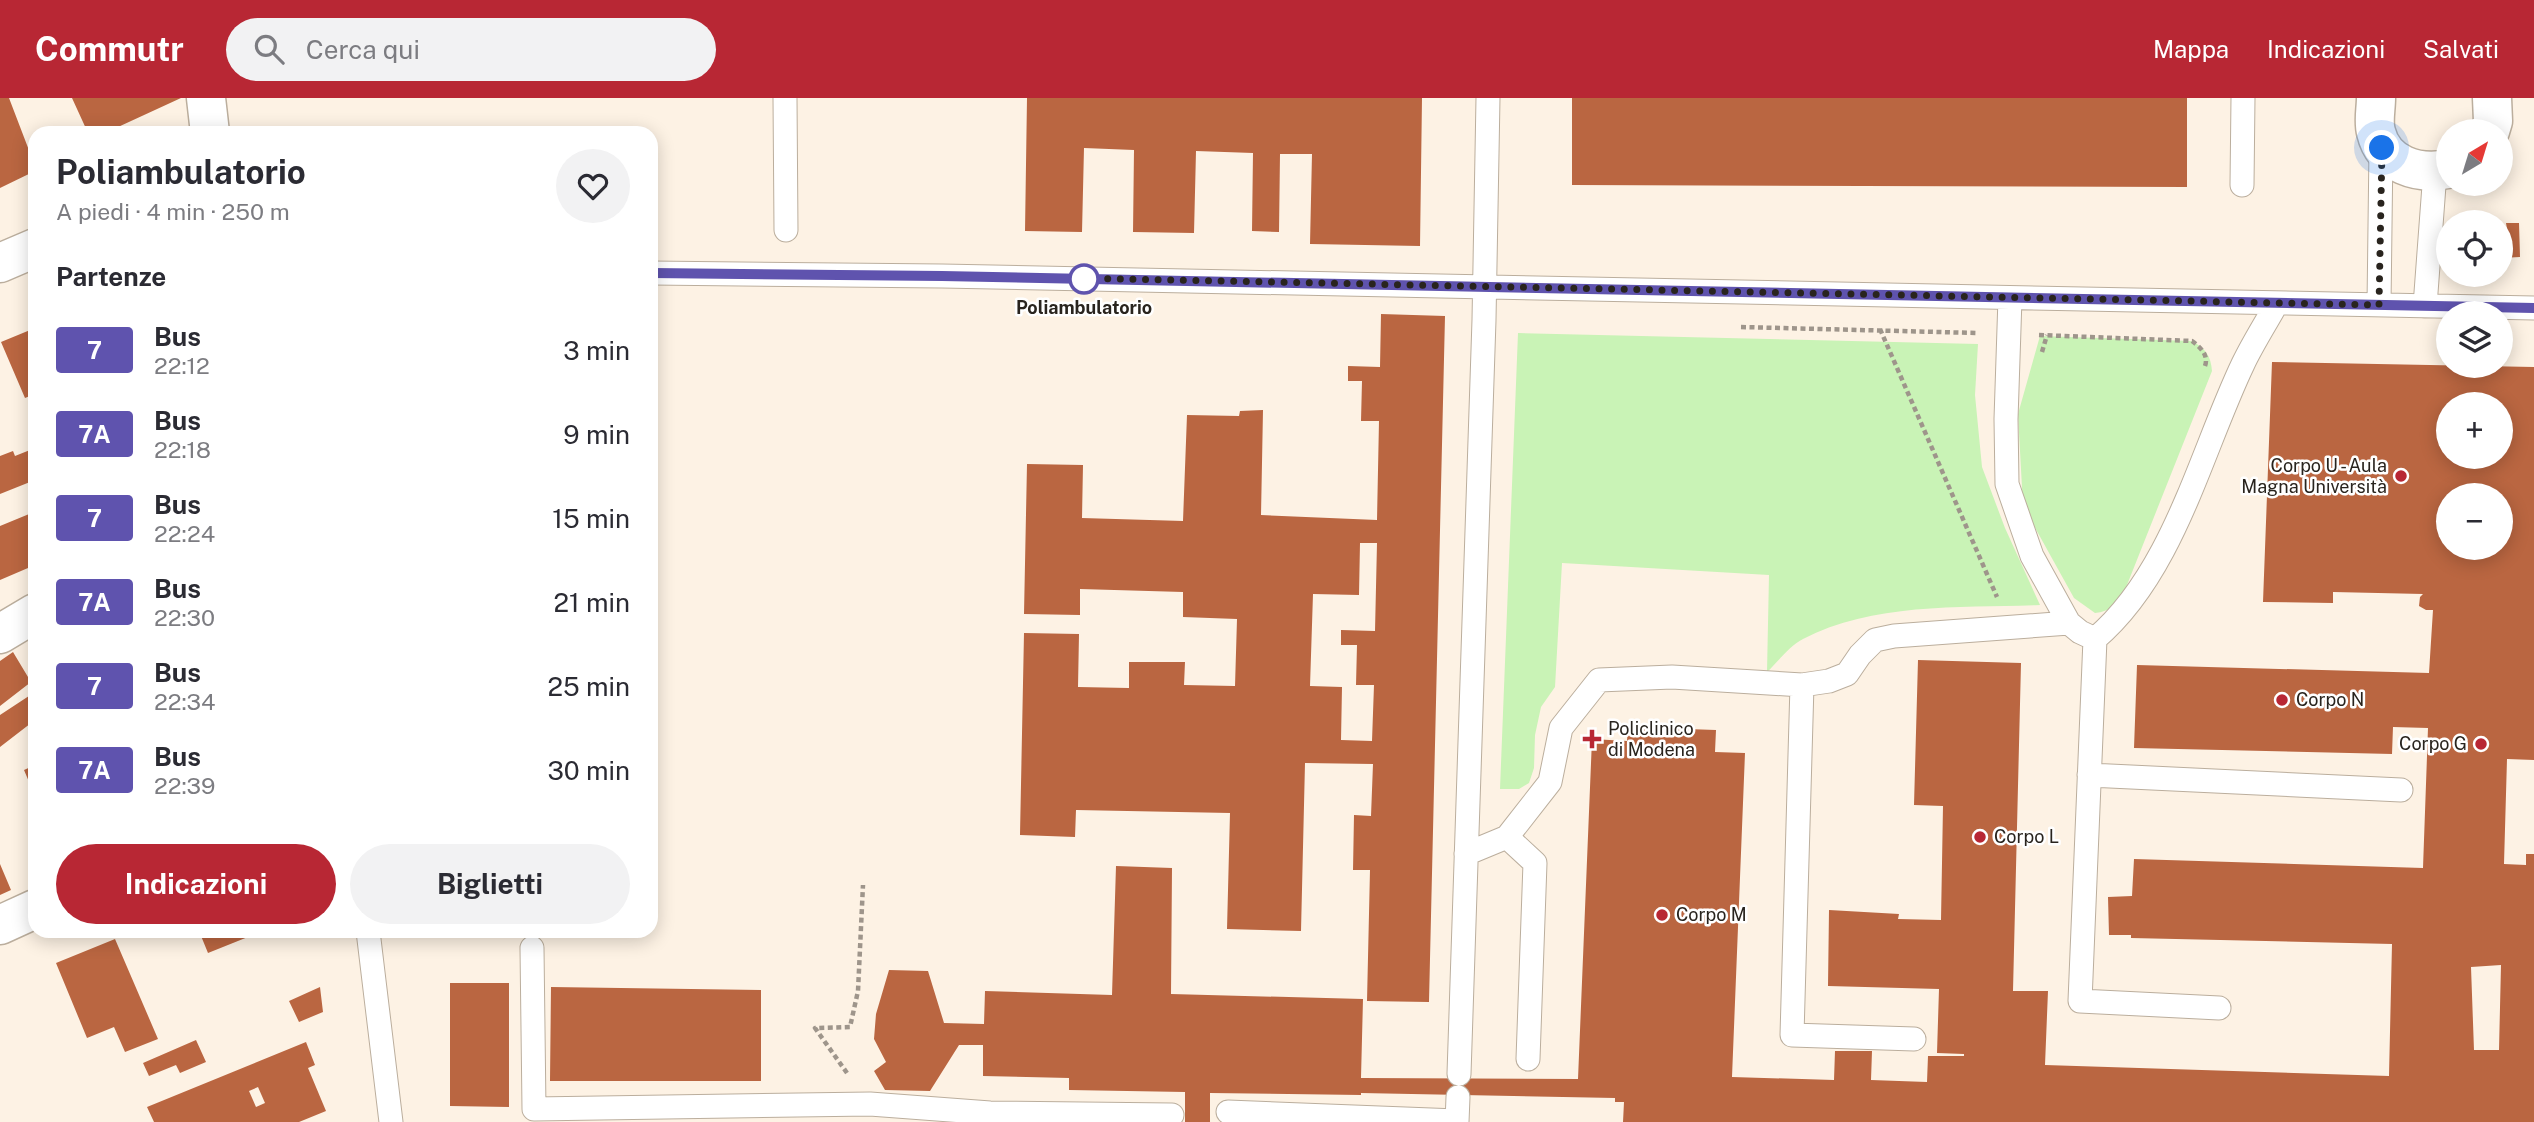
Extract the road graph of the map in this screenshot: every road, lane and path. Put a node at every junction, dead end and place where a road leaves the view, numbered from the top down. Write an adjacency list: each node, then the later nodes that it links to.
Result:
1 (206, 98): 8 (street)
2 (785, 98): 13 (lane)
3 (1488, 98): 17 (lane)
4 (2243, 98): 11 (lane)
5 (2376, 98): 9 (street)
6 (2492, 98): 7 (street)
7 (2494, 119)
8 (209, 126)
9 (2382, 148): 10 (street); 21 (lane)
10 (2436, 169)
11 (2242, 185)
12 (2439, 196): 22 (lane)
13 (786, 230)
14 (28, 251): 15 (street)
15 (0, 263)
16 (658, 273): 17 (lane)
17 (1484, 287): 18 (lane); 39 (lane)
18 (1865, 295): 19 (lane); 25 (path)
19 (2010, 298): 20 (lane); 26 (lane)
20 (2277, 303): 21 (lane); 34 (lane)
21 (2379, 305): 22 (lane)
22 (2425, 306): 23 (lane)
23 (2534, 308)
24 (1730, 327): 25 (path)
25 (1880, 331): 26 (path); 32 (path)
26 (2010, 334): 27 (path); 31 (lane)
27 (2047, 335): 28 (path); 29 (path)
28 (2040, 359)
29 (2202, 374)
30 (28, 617): 33 (street)
31 (2069, 623): 32 (lane); 34 (lane)
32 (2009, 627): 35 (lane)
33 (0, 634)
34 (2095, 639): 36 (lane)
35 (1802, 685): 38 (lane); 46 (lane)
36 (2089, 775): 37 (lane); 45 (lane)
37 (2401, 790)
38 (1507, 837): 39 (lane); 47 (lane)
39 (1466, 854): 48 (lane)
40 (863, 885): 50 (path)
41 (28, 912): 42 (street)
42 (0, 925)
43 (369, 938): 55 (lane)
44 (532, 948): 50 (lane)
45 (2219, 1008)
46 (1914, 1039)
47 (1528, 1059)
48 (1459, 1073)
49 (1458, 1097): 54 (lane)
50 (870, 1104): 52 (lane)
51 (1228, 1112): 53 (lane)
52 (1172, 1115)
53 (1400, 1120): 54 (lane)
54 (1457, 1121)
55 (391, 1122)

